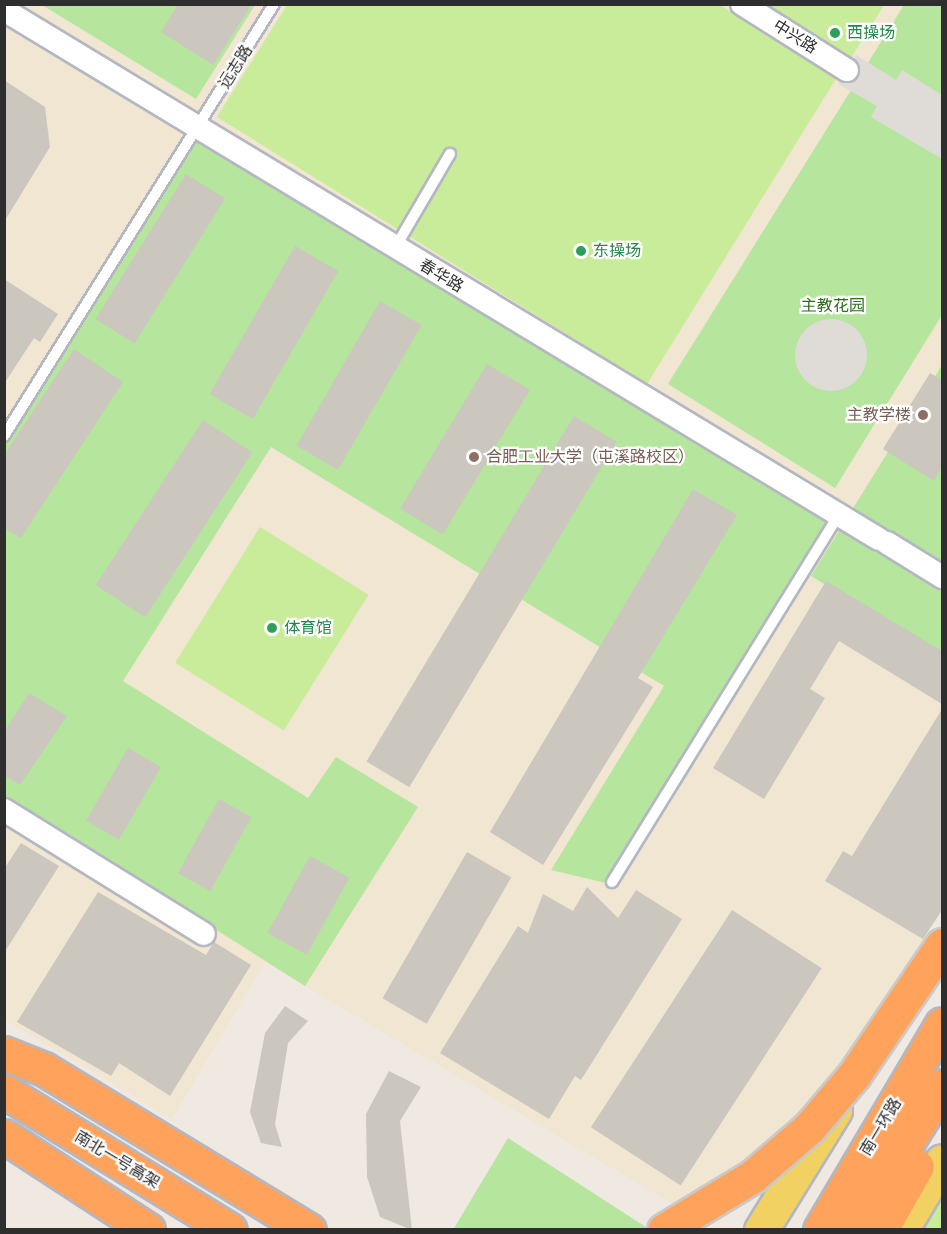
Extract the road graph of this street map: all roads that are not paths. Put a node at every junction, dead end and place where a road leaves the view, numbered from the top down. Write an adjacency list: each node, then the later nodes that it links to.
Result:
1 (274, 4): 5 (lane, 远志路)
2 (742, 4): 4 (street, 中兴路)
3 (4, 10): 5 (street, 春华路)
4 (847, 70)
5 (197, 129): 7 (street, 春华路); 8 (lane, 远志路)
6 (450, 154): 7 (lane)
7 (395, 249): 9 (street, 春华路)
8 (4, 436)
9 (839, 515): 10 (street, 春华路); 12 (lane)
10 (942, 577)
11 (4, 810): 14 (street)
12 (612, 882)
13 (942, 931): 32 (main road)
14 (204, 934)
15 (942, 945): 31 (highway, bridge)
16 (942, 1024): 33 (highway, 南一环路)
17 (4, 1053): 30 (highway)
18 (4, 1066): 29 (highway)
19 (942, 1086): 34 (highway, 南一环路)
20 (4, 1091): 28 (highway, 南北一号高架)
21 (4, 1116): 27 (highway, 南北一号高架)
22 (942, 1125): 35 (highway)
23 (4, 1136): 26 (highway)
24 (4, 1145): 26 (highway)
25 (942, 1161): 36 (main road)
26 (146, 1230)
27 (191, 1230)
28 (230, 1230)
29 (271, 1230)
30 (309, 1230)
31 (664, 1230)
32 (761, 1230)
33 (820, 1230)
34 (853, 1230)
35 (881, 1230)
36 (901, 1230)

